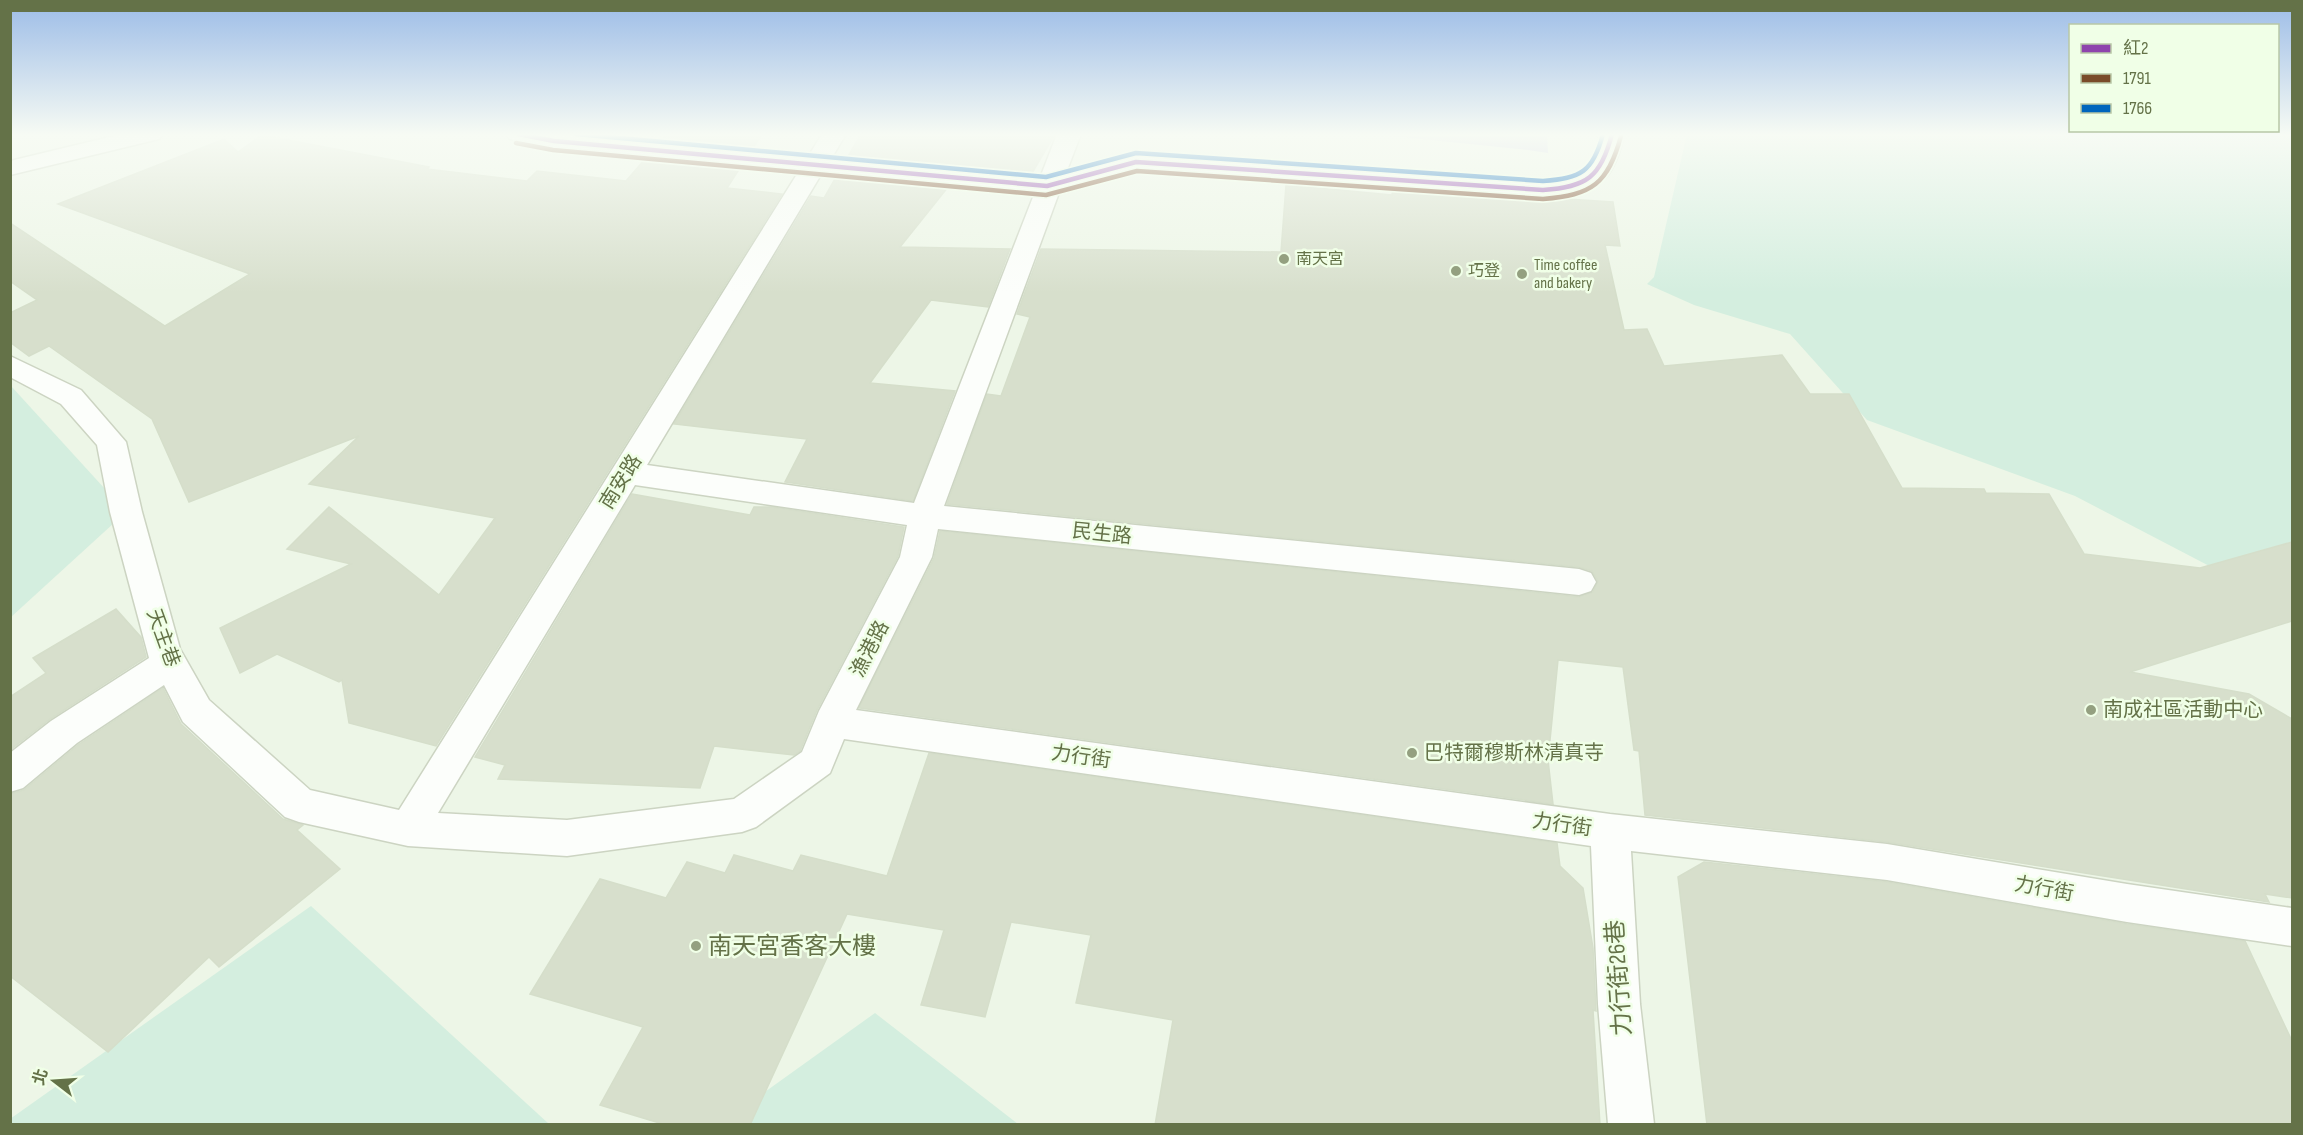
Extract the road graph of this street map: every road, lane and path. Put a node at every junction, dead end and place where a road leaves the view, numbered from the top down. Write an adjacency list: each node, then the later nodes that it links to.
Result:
1 (801, 187): 6 (street, 南安路)
2 (1047, 187): 7 (street, 漁港路)
3 (1499, 187): 4 (street)
4 (1574, 187)
5 (10, 365): 9 (street, 天主巷)
6 (626, 473): 7 (street, 民生路); 12 (street, 南安路)
7 (925, 516): 8 (street, 民生路); 10 (street, 漁港路)
8 (1579, 582)
9 (169, 663): 11 (street); 12 (street, 天主巷)
10 (832, 723): 12 (street, 漁港路); 13 (street, 力行街)
11 (10, 776)
12 (408, 830)
13 (1610, 831): 14 (street, 力行街); 15 (street, 力行街26巷)
14 (2292, 927)
15 (1631, 1125)

